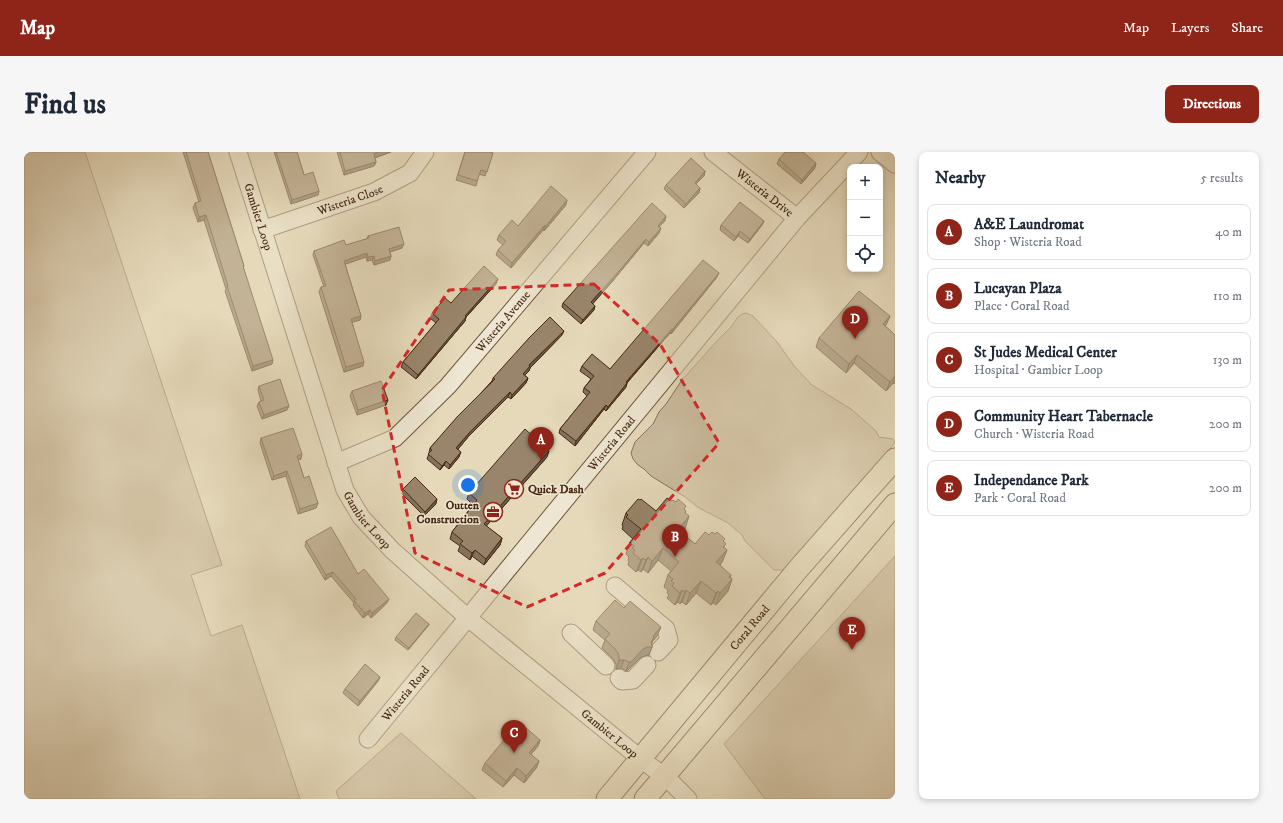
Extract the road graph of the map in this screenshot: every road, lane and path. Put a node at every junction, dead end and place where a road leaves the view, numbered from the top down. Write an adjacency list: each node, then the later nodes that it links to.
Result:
1 (238, 152): 9 (street, Gambier Loop)
2 (425, 152): 9 (street, Wisteria Close)
3 (647, 152): 11 (street, Wisteria Avenue)
4 (713, 152): 8 (street, Wisteria Drive)
5 (859, 152): 8 (street, Wisteria Road)
6 (880, 152): 7 (street)
7 (895, 164)
8 (797, 218): 16 (street, Wisteria Road)
9 (262, 230): 11 (street, Gambier Loop)
10 (895, 459): 13 (main road, Coral Road)
11 (336, 463): 16 (street, Gambier Loop)
12 (895, 504): 15 (main road)
13 (799, 568): 15 (main road); 21 (main road, Coral Road)
14 (615, 586): 19 (street)
15 (823, 588): 22 (main road)
16 (468, 618): 20 (street, Wisteria Road); 21 (street, Gambier Loop)
17 (571, 633): 18 (street)
18 (606, 666)
19 (619, 678)
20 (368, 739)
21 (641, 759): 22 (street, Gambier Loop); 23 (main road, Coral Road)
22 (664, 776): 24 (main road); 25 (street, Gambier Loop)
23 (607, 799)
24 (645, 799)
25 (688, 799)

